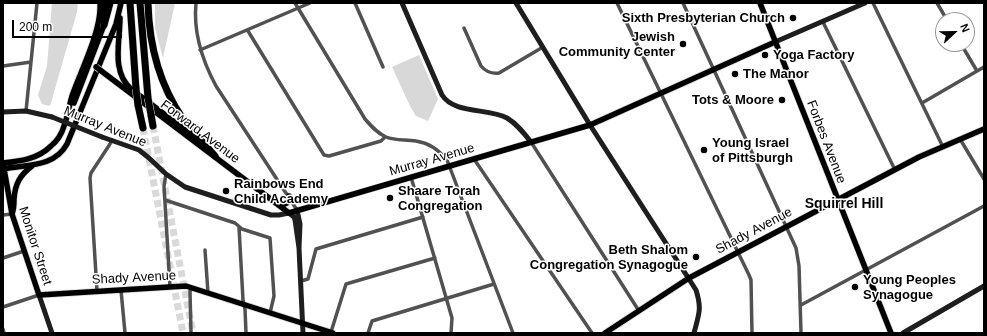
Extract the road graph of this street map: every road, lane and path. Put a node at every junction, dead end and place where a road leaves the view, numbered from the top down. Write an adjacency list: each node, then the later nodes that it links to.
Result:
1 (37, 3): 31 (street)
2 (100, 3): 43 (main road)
3 (104, 3): 24 (main road)
4 (110, 3): 24 (highway)
5 (130, 3): 45 (highway, bridge)
6 (140, 3): 44 (highway, bridge)
7 (148, 3): 52 (highway)
8 (196, 3): 29 (street)
9 (295, 3): 21 (street)
10 (310, 3): 21 (street)
11 (355, 3): 34 (street)
12 (402, 3): 50 (main road)
13 (516, 3): 28 (main road)
14 (617, 3): 38 (street)
15 (683, 3): 36 (street)
16 (760, 3): 27 (main road, Forbes Avenue)
17 (865, 3): 23 (main road, Murray Avenue)
18 (873, 3): 39 (street)
19 (937, 3): 22 (street)
20 (121, 5): 52 (main road); 54 (main road)
21 (298, 8): 26 (street); 47 (street)
22 (942, 12)
23 (823, 22): 27 (main road, Murray Avenue); 57 (street)
24 (104, 25): 32 (main road)
25 (464, 28): 28 (street)
26 (248, 31): 29 (street); 47 (street)
27 (775, 42): 36 (main road, Murray Avenue); 66 (main road, Forbes Avenue)
28 (543, 47): 42 (main road)
29 (200, 50): 64 (street)
30 (966, 52): 37 (street)
31 (32, 62): 33 (street); 40 (street)
32 (90, 62): 43 (main road); 52 (main road, Forward Avenue)
33 (3, 66)
34 (383, 67)
35 (984, 67): 37 (street)
36 (715, 70): 38 (main road, Murray Avenue); 74 (street)
37 (977, 71): 39 (street)
38 (661, 94): 42 (main road, Murray Avenue); 78 (street)
39 (922, 103): 51 (street)
40 (26, 111): 41 (main road, Murray Avenue); 49 (main road, Murray Avenue, bridge)
41 (3, 112)
42 (590, 125): 50 (main road, Murray Avenue); 82 (main road)
43 (65, 126): 55 (main road)
44 (153, 126)
45 (143, 128)
46 (984, 129): 48 (main road, Shady Avenue)
47 (385, 137): 56 (street)
48 (960, 139): 51 (main road, Shady Avenue); 61 (street)
49 (112, 140): 58 (main road, Murray Avenue); 89 (street)
50 (531, 142): 53 (main road, Murray Avenue); 96 (street)
51 (943, 147): 57 (main road, Shady Avenue)
52 (215, 156): 67 (main road, Forward Avenue)
53 (474, 159): 56 (main road, Murray Avenue); 110 (street)
54 (33, 165): 55 (main road); 62 (main road)
55 (3, 166): 63 (main road, Monitor Street)
56 (449, 166): 60 (main road, Murray Avenue); 84 (street)
57 (895, 170): 66 (main road, Shady Avenue)
58 (166, 174): 65 (street); 69 (main road, Murray Avenue)
59 (3, 176): 63 (main road)
60 (411, 177): 72 (main road, Murray Avenue); 73 (street)
61 (984, 179)
62 (16, 184): 63 (main road); 71 (main road)
63 (7, 185): 71 (main road, Monitor Street)
64 (289, 196): 67 (main road); 72 (street)
65 (165, 200): 75 (street); 86 (street)
66 (837, 200): 74 (main road, Shady Avenue); 81 (main road, Forbes Avenue)
67 (280, 206): 69 (main road, Forward Avenue)
68 (984, 206): 81 (street)
69 (289, 213): 72 (main road, Murray Avenue); 72 (main road, Forward Avenue)
70 (3, 214): 71 (street)
71 (12, 214): 77 (main road, Monitor Street)
72 (297, 215): 83 (main road)
73 (423, 217): 80 (street); 83 (street)
74 (787, 226): 78 (main road, Shady Avenue); 94 (street)
75 (239, 227): 93 (street); 97 (street)
76 (205, 250): 90 (street)
77 (24, 251): 79 (street); 91 (main road, Monitor Street)
78 (739, 252): 82 (main road, Shady Avenue); 113 (street)
79 (3, 258)
80 (435, 258): 92 (street); 106 (street)
81 (866, 270): 94 (street); 115 (main road, Forbes Avenue)
82 (689, 278): 96 (main road, Shady Avenue); 112 (main road)
83 (301, 281): 98 (main road)
84 (494, 284): 92 (street); 109 (street)
85 (984, 286): 116 (main road)
86 (170, 287): 87 (main road, Shady Avenue); 88 (main road, Shady Avenue)
87 (192, 288): 90 (main road, Shady Avenue); 103 (street)
88 (121, 290): 89 (main road, Shady Avenue); 102 (street)
89 (97, 291): 91 (main road, Shady Avenue)
90 (208, 294): 93 (main road, Shady Avenue)
91 (39, 295): 95 (street, Shady Avenue); 101 (main road, Monitor Street)
92 (446, 298): 107 (street); 108 (street)
93 (244, 305): 97 (main road, Shady Avenue); 104 (street)
94 (801, 305): 114 (street)
95 (3, 307)
96 (639, 311): 111 (main road, Shady Avenue)
97 (270, 313): 98 (main road, Shady Avenue)
98 (303, 323): 105 (main road); 106 (main road, Shady Avenue)
99 (3, 329): 100 (street)
100 (4, 333)
101 (52, 333)
102 (125, 333)
103 (190, 333)
104 (246, 333)
105 (303, 333)
106 (332, 333)
107 (368, 333)
108 (451, 333)
109 (513, 333)
110 (592, 333)
111 (605, 333)
112 (694, 333)
113 (752, 333)
114 (801, 333)
115 (891, 333)
116 (903, 333)

